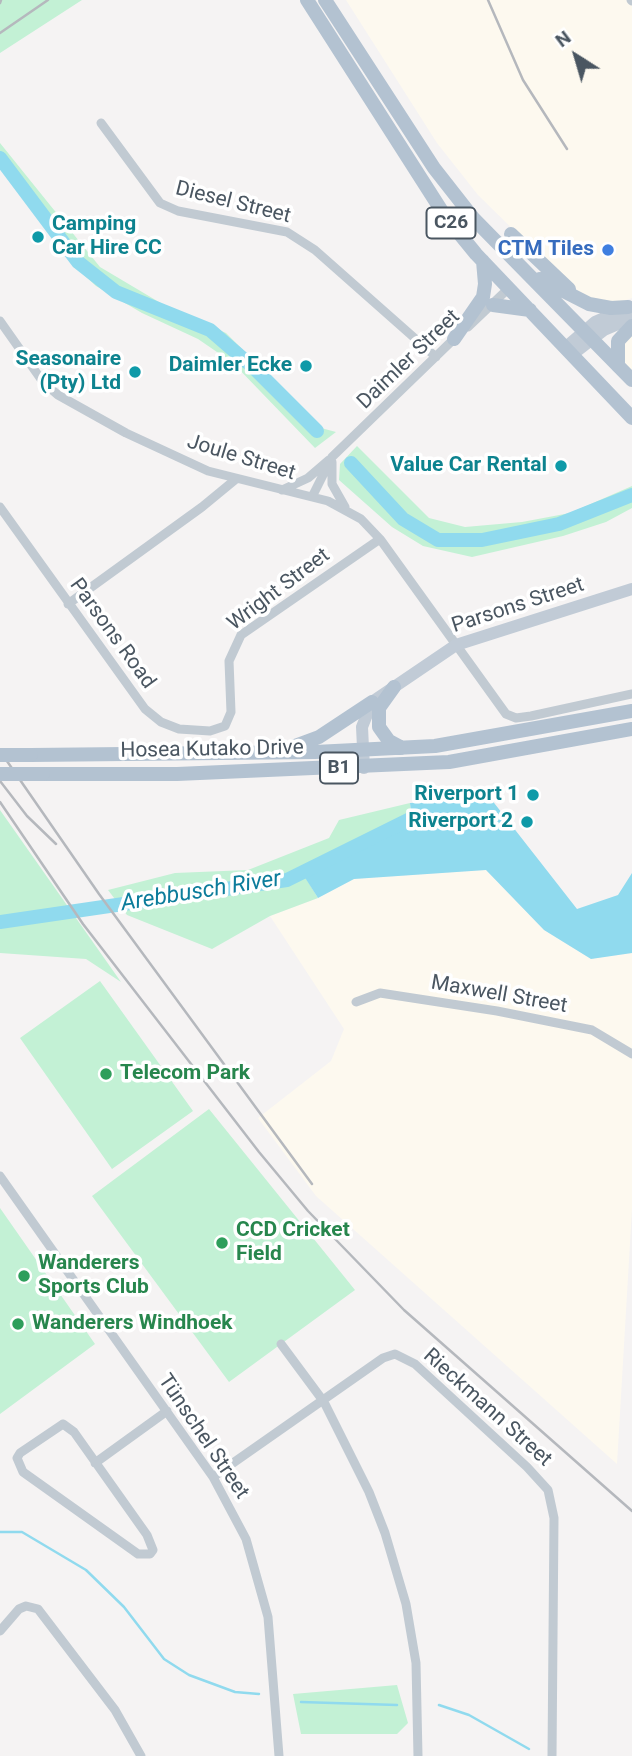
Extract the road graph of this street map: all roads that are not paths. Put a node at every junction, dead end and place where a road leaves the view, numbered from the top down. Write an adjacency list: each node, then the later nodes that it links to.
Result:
1 (307, 0): 5 (main road, C26)
2 (325, 0): 4 (main road, C26)
3 (101, 123): 20 (street, Diesel Street)
4 (434, 167): 5 (main road); 7 (main road, C26)
5 (430, 200): 8 (main road, C26)
6 (511, 234): 11 (main road)
7 (499, 247): 9 (main road, C26); 10 (main road)
8 (483, 261): 10 (main road, C26); 18 (main road)
9 (526, 272): 11 (main road); 17 (main road, C26)
10 (510, 287): 12 (street, Daimler Street); 13 (main road, C26)
11 (579, 299): 14 (main road)
12 (493, 305): 13 (main road); 18 (street, Daimler Street)
13 (530, 310): 19 (main road, C26)
14 (631, 310): 17 (street)
15 (0, 321): 25 (street, Joule Street)
16 (632, 326): 21 (main road)
17 (588, 334): 19 (street); 21 (main road, C26)
18 (454, 339): 20 (street, Daimler Street)
19 (570, 351): 23 (main road, C26)
20 (436, 357): 24 (street, Daimler Street)
21 (618, 366): 22 (main road, C26)
22 (632, 380)
23 (632, 418)
24 (332, 457): 26 (street, Daimler Street); 27 (street, Daimler Street); 29 (street)
25 (236, 478): 26 (street, Joule Street); 32 (street)
26 (282, 490): 27 (street, Joule Street)
27 (312, 497): 29 (street, Joule Street)
28 (0, 507): 32 (street, Parsons Road)
29 (347, 509): 30 (street, Joule Street)
30 (380, 539): 33 (street, Joule Street); 38 (street, Wright Street)
31 (632, 589): 33 (street, Parsons Street)
32 (68, 604): 38 (street, Parsons Road)
33 (456, 645): 34 (street, Parsons Street); 35 (street, Joule Street)
34 (394, 687): 36 (street, Parsons Street); 40 (main road)
35 (632, 694)
36 (372, 702): 41 (street); 42 (main road)
37 (632, 710): 40 (main road, Hosea Kutako Drive / B1)
38 (225, 726)
39 (632, 729): 44 (main road, Hosea Kutako Drive / B1)
40 (402, 748): 41 (main road, Hosea Kutako Drive / B1)
41 (363, 750): 42 (main road, Hosea Kutako Drive / B1); 44 (street)
42 (274, 752): 43 (main road, Hosea Kutako Drive / B1, bridge)
43 (0, 755)
44 (364, 768): 45 (main road, Hosea Kutako Drive / B1, bridge)
45 (0, 774)
46 (356, 1002): 47 (street, Maxwell Street)
47 (632, 1054)
48 (0, 1176): 51 (street, Tünschel Street)
49 (281, 1344): 50 (street)
50 (324, 1402): 53 (street, Rieckmann Street); 57 (street); 58 (street, Rieckmann Street)
51 (167, 1410): 52 (street); 53 (street, Tünschel Street)
52 (95, 1463): 52 (street)
53 (213, 1477): 56 (street, Tünschel Street)
54 (0, 1631): 55 (street)
55 (141, 1756)
56 (279, 1756)
57 (418, 1756)
58 (552, 1756)

